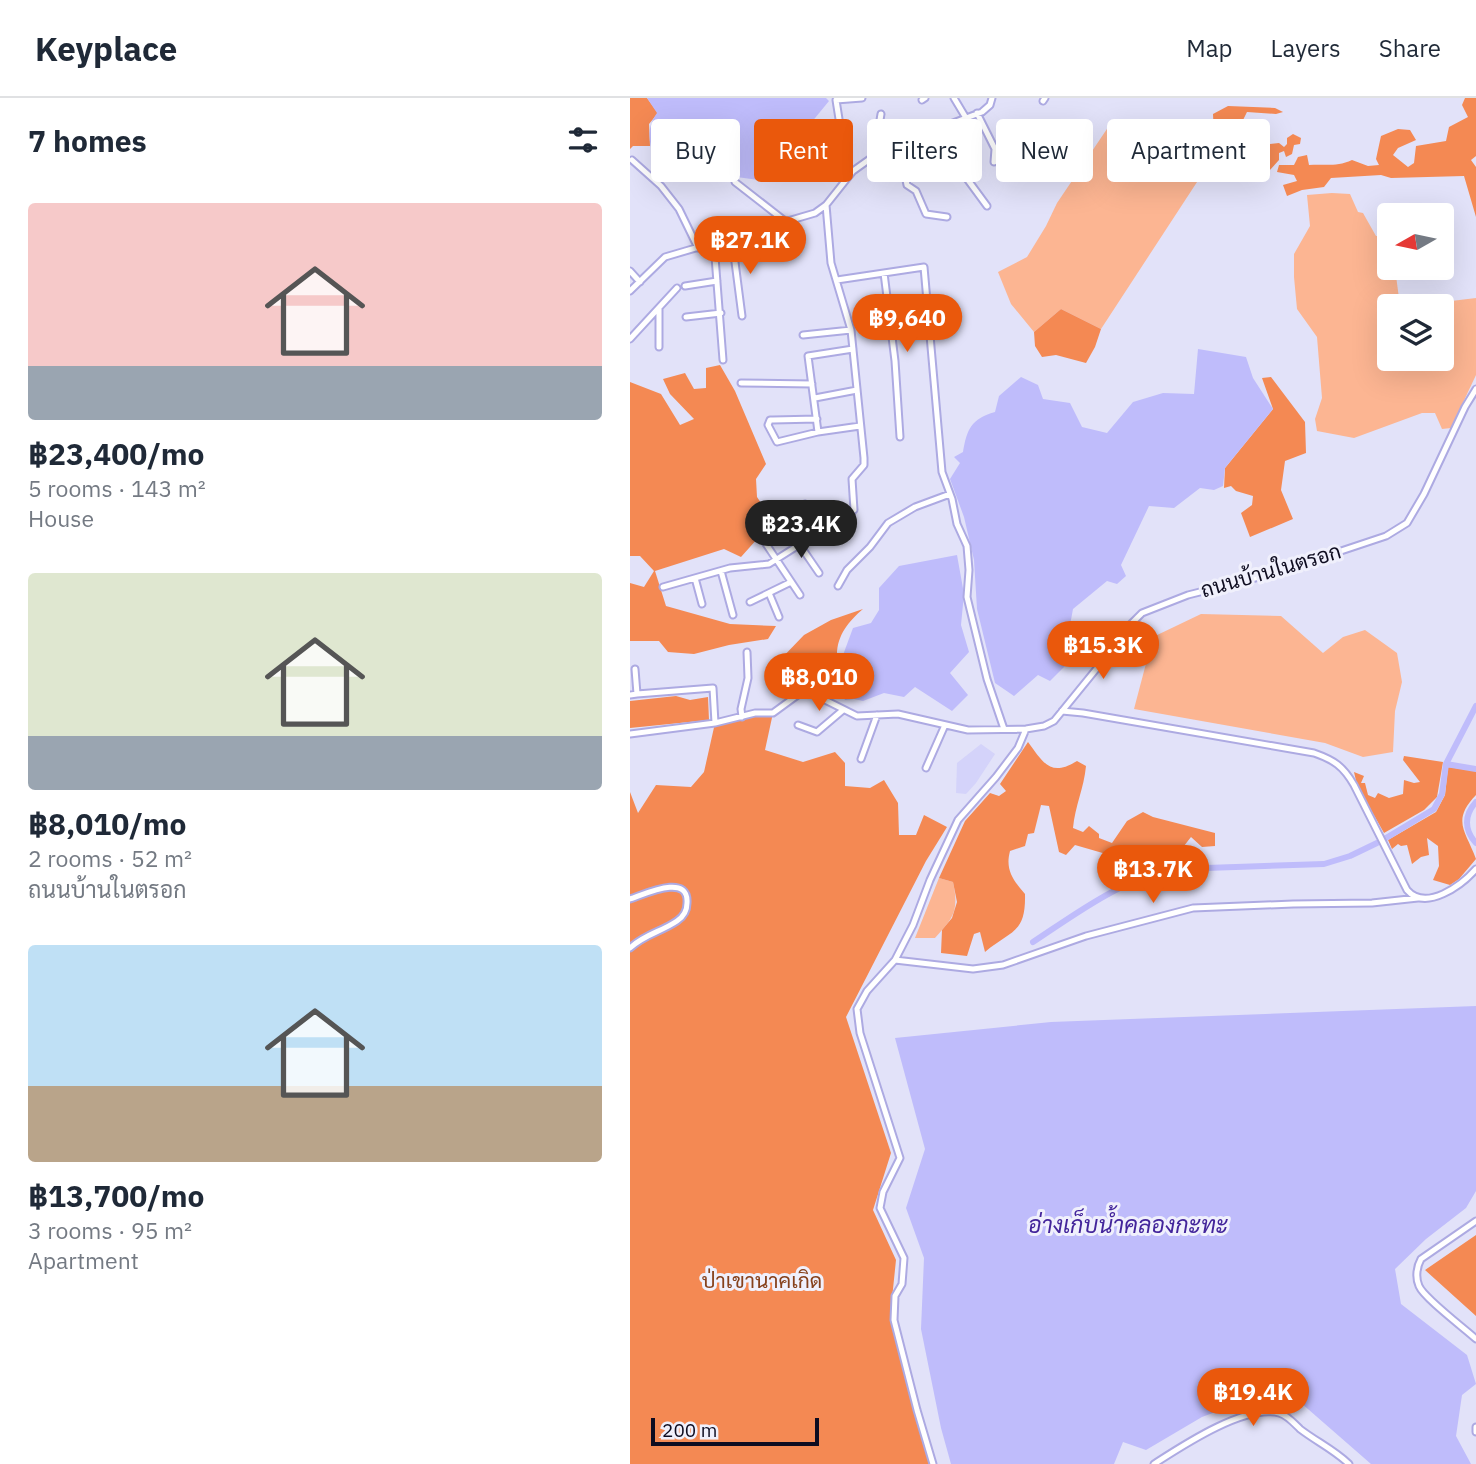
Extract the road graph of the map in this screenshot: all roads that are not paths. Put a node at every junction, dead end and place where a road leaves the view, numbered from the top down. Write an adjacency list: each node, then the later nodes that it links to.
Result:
1 (862, 98): 7 (street)
2 (954, 98): 6 (street)
3 (992, 98): 4 (street)
4 (977, 113): 6 (street); 11 (street)
5 (881, 114): 8 (street)
6 (966, 118)
7 (839, 119)
8 (880, 119)
9 (632, 160): 23 (street)
10 (867, 161): 12 (street)
11 (994, 162)
12 (853, 172)
13 (843, 182): 17 (street)
14 (905, 182): 19 (street)
15 (969, 182): 18 (street)
16 (735, 183): 20 (street)
17 (826, 205): 20 (street); 26 (street)
18 (987, 206)
19 (947, 217)
20 (785, 222): 21 (street)
21 (732, 239): 22 (street); 34 (street)
22 (714, 244): 23 (street); 27 (street)
23 (698, 248): 28 (street)
24 (630, 271): 28 (street)
25 (884, 273): 26 (street); 50 (street); 51 (street)
26 (838, 280): 36 (street)
27 (717, 281): 29 (street); 33 (street)
28 (640, 282): 31 (street)
29 (685, 286)
30 (677, 288): 32 (street)
31 (630, 291)
32 (659, 308): 38 (street); 39 (street)
33 (721, 313): 35 (street); 41 (street)
34 (742, 316)
35 (686, 317)
36 (850, 330): 37 (street); 40 (street)
37 (803, 335)
38 (630, 339)
39 (659, 347)
40 (853, 349): 43 (street); 45 (street)
41 (723, 360)
42 (741, 383): 43 (street)
43 (812, 384): 46 (street)
44 (1476, 389): 75 (street, ถนนบ้านในตรอก)
45 (857, 390): 46 (street); 48 (street)
46 (815, 398): 47 (street)
47 (817, 419): 49 (street); 49 (street)
48 (860, 426): 49 (street); 54 (street)
49 (818, 432)
50 (901, 437)
51 (950, 494): 63 (street); 81 (street)
52 (805, 504): 54 (street)
53 (782, 519): 57 (street)
54 (822, 530): 55 (street); 57 (street)
55 (828, 538)
56 (764, 541): 58 (street)
57 (800, 545): 58 (street); 60 (street)
58 (776, 561): 59 (street); 62 (street)
59 (721, 570): 61 (street); 69 (street)
60 (819, 573)
61 (695, 578): 64 (street); 68 (street)
62 (791, 582): 65 (street); 66 (street)
63 (838, 586)
64 (663, 587)
65 (769, 593): 67 (street); 70 (street)
66 (800, 595)
67 (750, 602)
68 (702, 604)
69 (733, 615)
70 (779, 617)
71 (747, 652): 77 (street)
72 (635, 669): 73 (street)
73 (633, 694): 78 (street)
74 (843, 710): 76 (street, ถนนบ้านในตรอก); 77 (street, ถนนบ้านในตรอก); 79 (street)
75 (1062, 711): 82 (street, ถนนบ้านในตรอก); 87 (street)
76 (877, 715): 80 (street, ถนนบ้านในตรอก); 84 (street)
77 (742, 716): 78 (street, ถนนบ้านในตรอก)
78 (715, 723): 83 (street, ถนนบ้านในตรอก)
79 (797, 725)
80 (945, 725): 81 (street, ถนนบ้านในตรอก); 85 (street)
81 (1004, 729): 82 (street, ถนนบ้านในตรอก)
82 (1026, 729): 90 (street)
83 (630, 734)
84 (861, 759)
85 (926, 768)
86 (1476, 869): 87 (street)
87 (1418, 898): 90 (street)
88 (630, 899): 89 (street)
89 (630, 948)
90 (895, 960): 93 (street)
91 (1476, 1221): 92 (street)
92 (1476, 1339)
93 (933, 1464)
94 (1154, 1464): 95 (street)
95 (1349, 1464)

